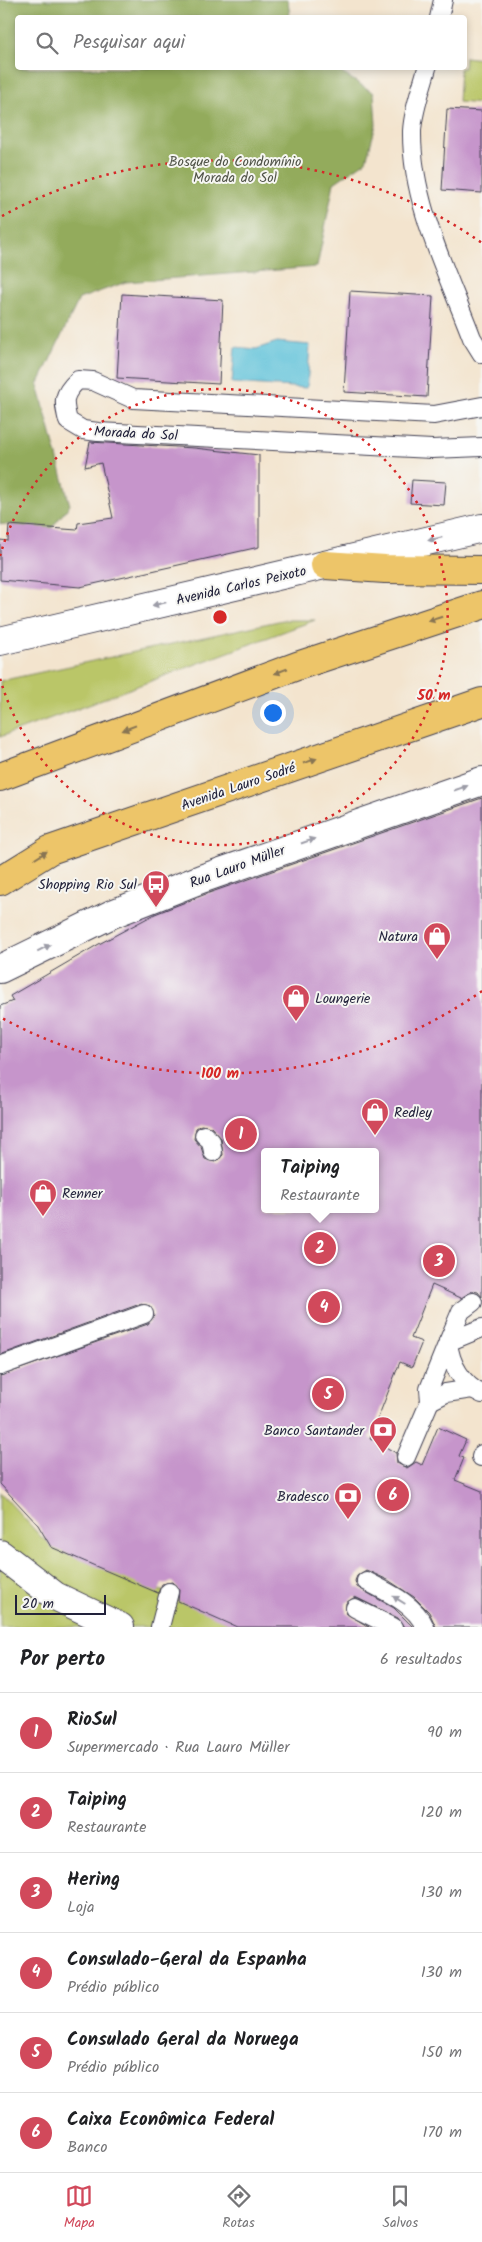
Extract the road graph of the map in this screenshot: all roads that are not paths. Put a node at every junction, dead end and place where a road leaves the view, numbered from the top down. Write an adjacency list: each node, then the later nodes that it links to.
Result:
1 (443, 0): 2 (lane)
2 (440, 15)
3 (427, 70): 4 (lane)
4 (482, 354)
5 (482, 406): 6 (lane, Morada do Sol)
6 (482, 448)
7 (482, 528): 8 (street, Avenida Carlos Peixoto, one-way to 8)
8 (325, 565): 9 (highway); 11 (street, Avenida Carlos Peixoto, one-way to 11)
9 (482, 570)
10 (482, 606): 13 (highway, one-way to 13)
11 (0, 641)
12 (482, 702): 15 (highway, Avenida Lauro Sodré, one-way to 12)
13 (0, 777)
14 (482, 781): 16 (street, Rua Lauro Müller, one-way to 14)
15 (0, 881)
16 (0, 969)
17 (204, 1135): 18 (lane)
18 (213, 1152)
19 (473, 1302): 22 (lane)
20 (144, 1314): 23 (lane)
21 (482, 1328): 22 (lane)
22 (448, 1342): 24 (lane); 25 (lane)
23 (0, 1366)
24 (477, 1391): 25 (lane)
25 (430, 1401): 26 (lane)
26 (406, 1457)
27 (0, 1554): 31 (street)
28 (366, 1581): 34 (lane, one-way to 28)
29 (169, 1592): 32 (lane)
30 (355, 1608): 33 (lane)
31 (120, 1627)
32 (160, 1627)
33 (393, 1627)
34 (425, 1627)

